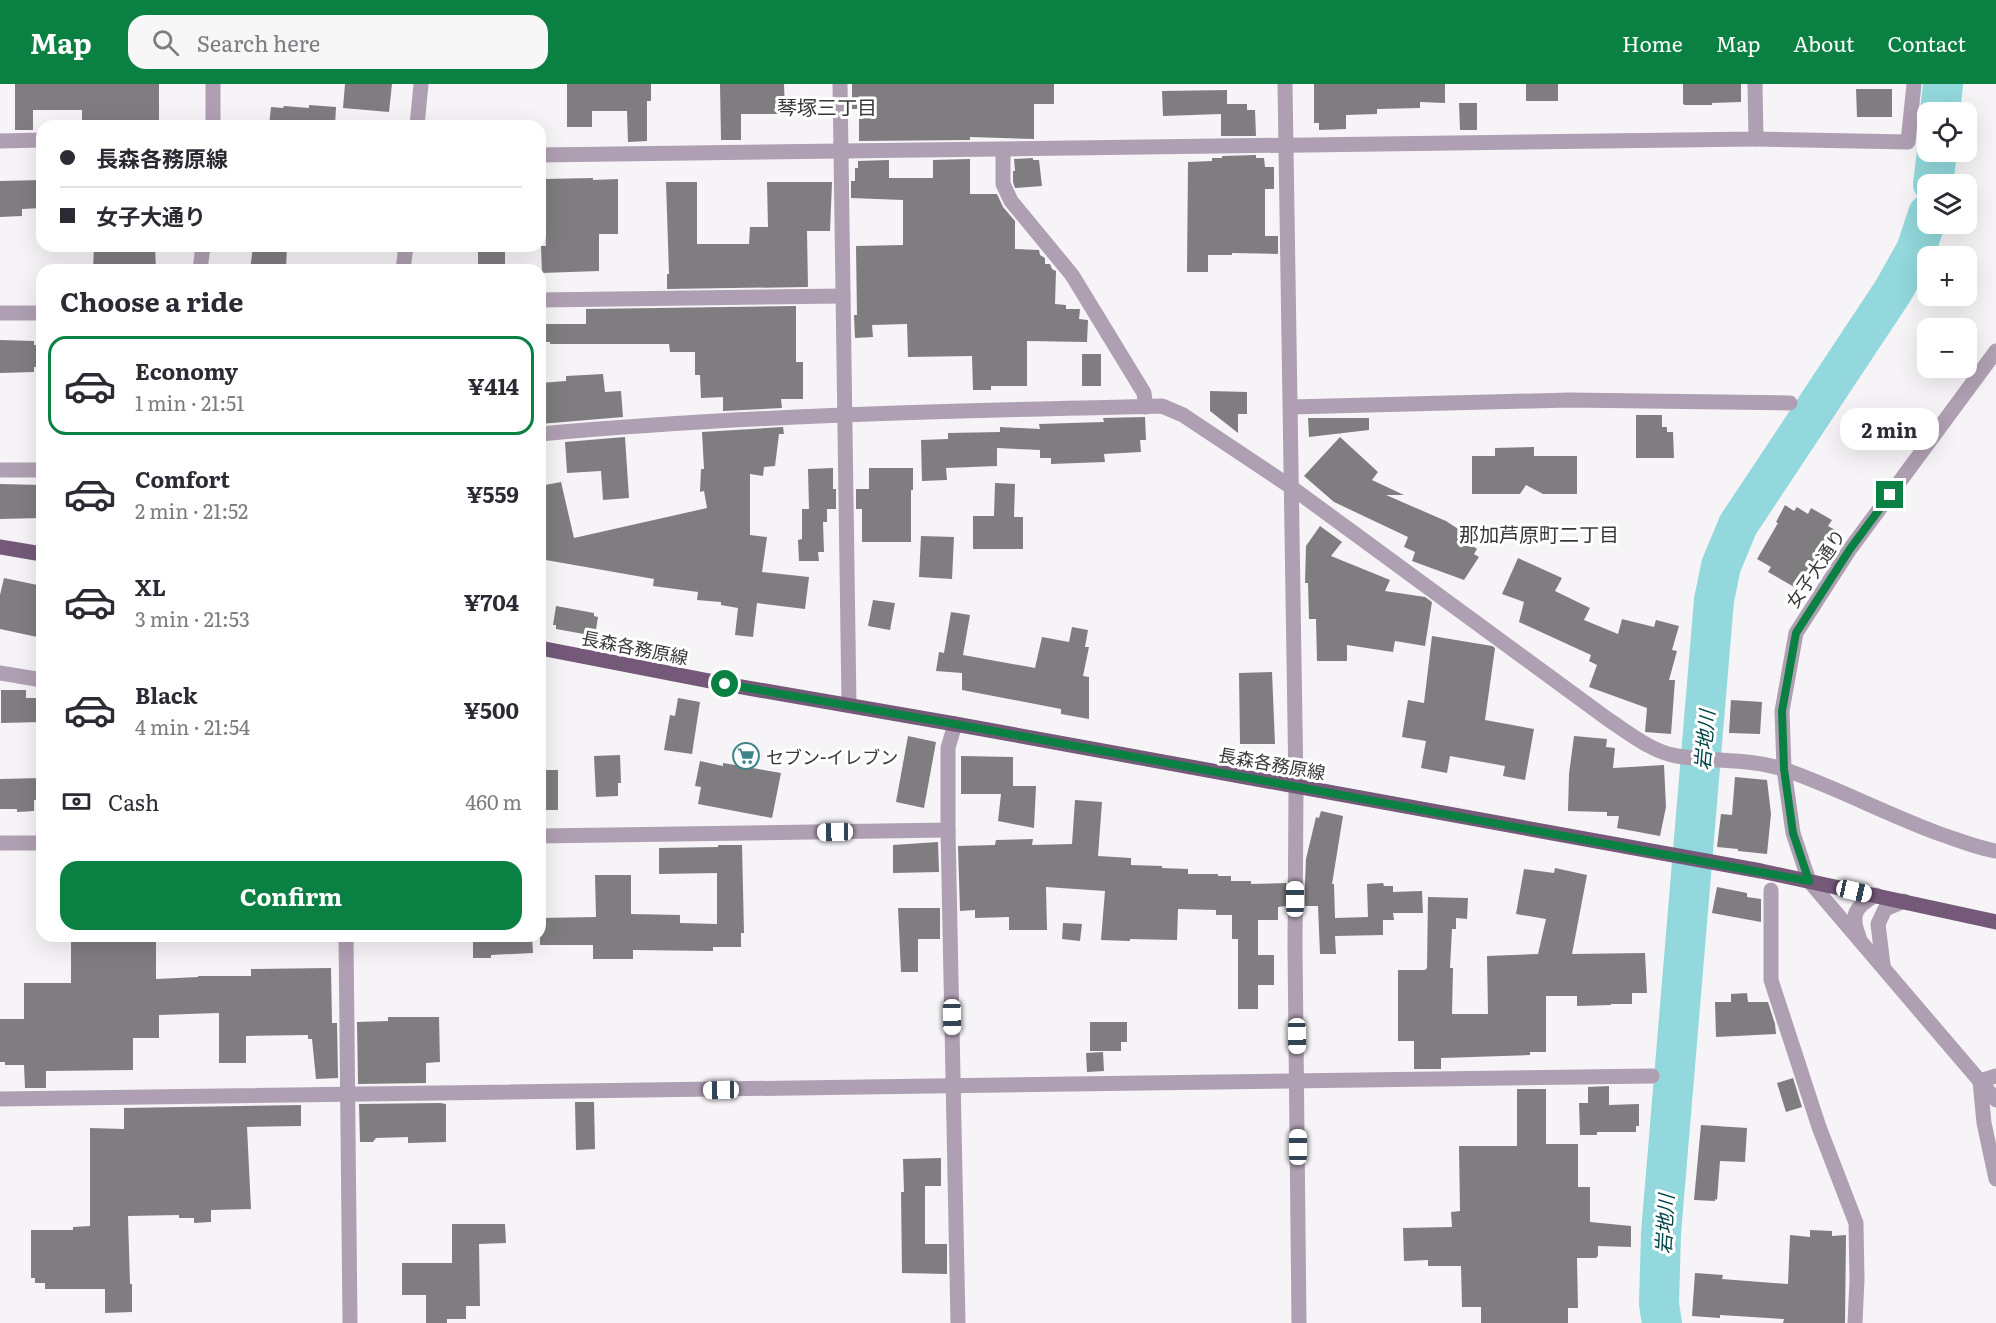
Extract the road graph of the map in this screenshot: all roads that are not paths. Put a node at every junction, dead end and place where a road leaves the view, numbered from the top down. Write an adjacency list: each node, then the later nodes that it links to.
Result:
1 (213, 84): 7 (street)
2 (421, 84): 8 (street)
3 (840, 84): 14 (street)
4 (1285, 84): 12 (street)
5 (1755, 84): 9 (street)
6 (1914, 84): 9 (street)
7 (213, 120)
8 (418, 120)
9 (1756, 139): 12 (street)
10 (36, 140): 11 (street)
11 (0, 141)
12 (1287, 145): 13 (street); 23 (street)
13 (1003, 150): 14 (street); 22 (street)
14 (841, 152): 15 (street); 16 (street)
15 (546, 155)
16 (843, 296): 17 (street); 24 (street)
17 (546, 300)
18 (0, 313): 19 (street)
19 (36, 313)
20 (1996, 351): 36 (street, 女子大通り)
21 (1790, 403): 23 (street)
22 (1146, 406): 24 (street); 28 (street)
23 (1291, 407): 28 (street)
24 (846, 414): 25 (street); 34 (street)
25 (546, 433)
26 (0, 470): 27 (street)
27 (36, 470)
28 (1291, 487): 36 (street); 37 (street)
29 (0, 547): 30 (main road)
30 (36, 553)
31 (546, 649): 34 (main road, 長森各務原線)
32 (0, 673): 33 (street)
33 (36, 679)
34 (849, 705): 35 (main road, 長森各務原線)
35 (955, 724): 37 (main road, 長森各務原線); 38 (street)
36 (1784, 769): 42 (street); 43 (street, 女子大通り)
37 (1296, 787): 43 (main road, 長森各務原線); 53 (street)
38 (948, 830): 39 (street); 55 (street)
39 (546, 836)
40 (0, 843): 41 (street)
41 (36, 843)
42 (1996, 851)
43 (1809, 881): 45 (main road, 長森各務原線); 48 (street)
44 (1771, 890): 63 (street)
45 (1876, 896): 46 (main road, 長森各務原線); 48 (street)
46 (1904, 901): 47 (main road, 長森各務原線); 50 (street)
47 (1996, 922)
48 (1860, 940): 50 (street)
49 (346, 942): 56 (street)
50 (1884, 969): 54 (street)
51 (1652, 1076): 53 (street)
52 (1996, 1076): 54 (street)
53 (1298, 1082): 55 (street); 62 (street)
54 (1980, 1082): 58 (street); 59 (street)
55 (954, 1087): 56 (street); 61 (street)
56 (349, 1094): 57 (street); 60 (street)
57 (0, 1099)
58 (1996, 1100)
59 (1996, 1179)
60 (350, 1323)
61 (958, 1323)
62 (1299, 1323)
63 (1855, 1323)

